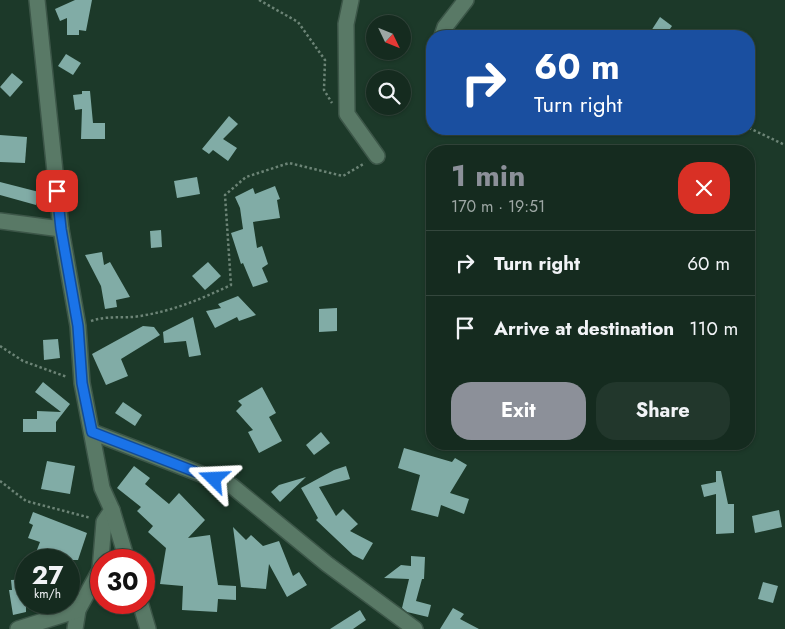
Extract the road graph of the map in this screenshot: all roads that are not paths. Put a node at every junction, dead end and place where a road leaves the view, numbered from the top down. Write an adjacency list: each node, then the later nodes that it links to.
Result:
1 (38, 0): 7 (street)
2 (352, 0): 5 (street)
3 (466, 0): 4 (street)
4 (444, 30)
5 (377, 156)
6 (0, 222): 7 (street)
7 (61, 229): 8 (street)
8 (92, 432): 9 (street); 18 (street)
9 (108, 516): 10 (street); 11 (street)
10 (122, 549)
11 (80, 606)
12 (65, 614): 15 (street)
13 (77, 614): 16 (street)
14 (144, 614): 17 (street)
15 (18, 629)
16 (75, 629)
17 (148, 629)
18 (415, 629)

